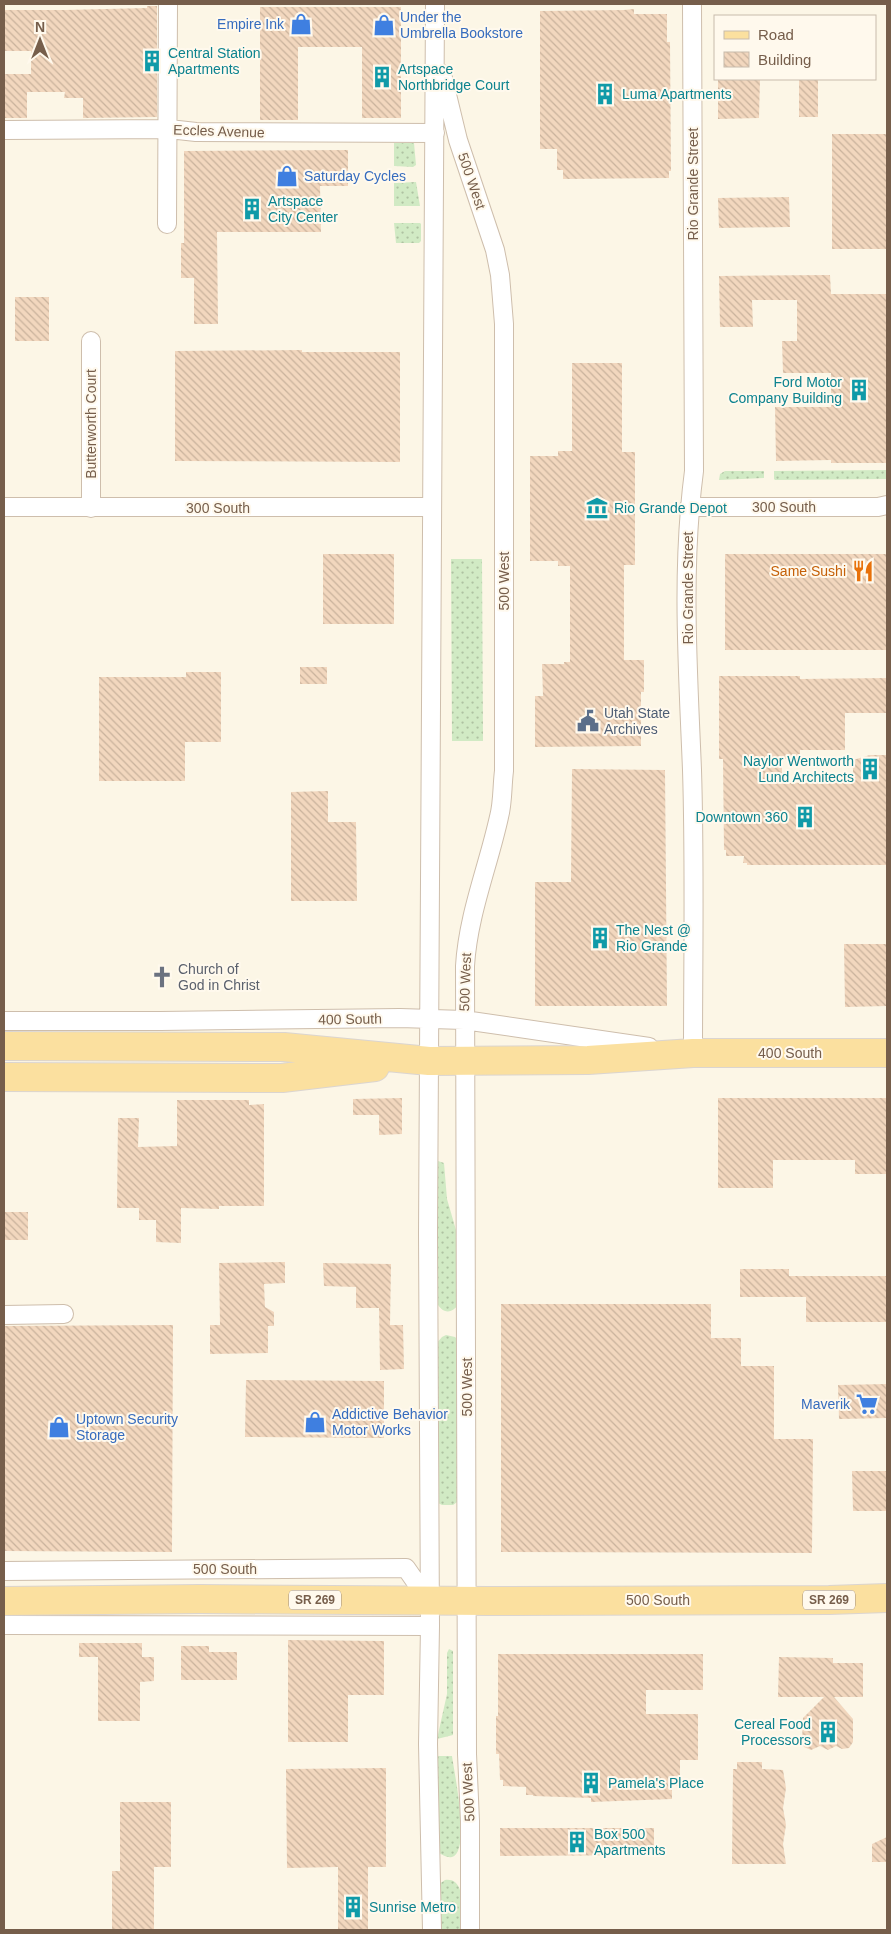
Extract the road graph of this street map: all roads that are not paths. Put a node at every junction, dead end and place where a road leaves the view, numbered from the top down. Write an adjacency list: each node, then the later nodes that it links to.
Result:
1 (168, 4): 5 (street)
2 (435, 4): 4 (street, 500 West)
3 (692, 4): 12 (street, Rio Grande Street)
4 (435, 47): 7 (street, 500 West); 16 (street, 500 West)
5 (169, 129): 6 (street, Eccles Avenue); 7 (street, Eccles Avenue); 8 (street)
6 (4, 130)
7 (435, 133): 11 (street, 500 West)
8 (167, 224)
9 (91, 341): 14 (street, Butterworth Court)
10 (4, 507): 14 (street, 300 South)
11 (432, 507): 14 (street, 300 South); 15 (street, 500 West)
12 (689, 507): 13 (street, 300 South); 20 (street, Rio Grande Street)
13 (884, 507)
14 (91, 508)
15 (429, 1020): 16 (street, 400 South); 17 (street, 400 South); 21 (street, 500 West)
16 (464, 1020): 20 (street, 400 South); 22 (street, 500 West)
17 (4, 1021)
18 (4, 1046): 21 (main road, 400 South)
19 (887, 1053): 20 (main road, 400 South)
20 (693, 1054): 22 (main road, 400 South)
21 (429, 1061): 22 (main road, 400 South); 23 (main road, 400 South); 30 (street, 500 West)
22 (464, 1061): 29 (street, 500 West)
23 (4, 1077)
24 (64, 1314): 25 (street)
25 (4, 1315)
26 (4, 1570): 30 (street, 500 South)
27 (887, 1598): 29 (main road, 500 South / SR 269)
28 (4, 1601): 30 (main road, 500 South / SR 269)
29 (467, 1601): 30 (main road, 500 South / SR 269); 33 (street, 500 West)
30 (430, 1613): 31 (street, 500 South); 32 (street, 500 West)
31 (4, 1625)
32 (432, 1930)
33 (470, 1930)

